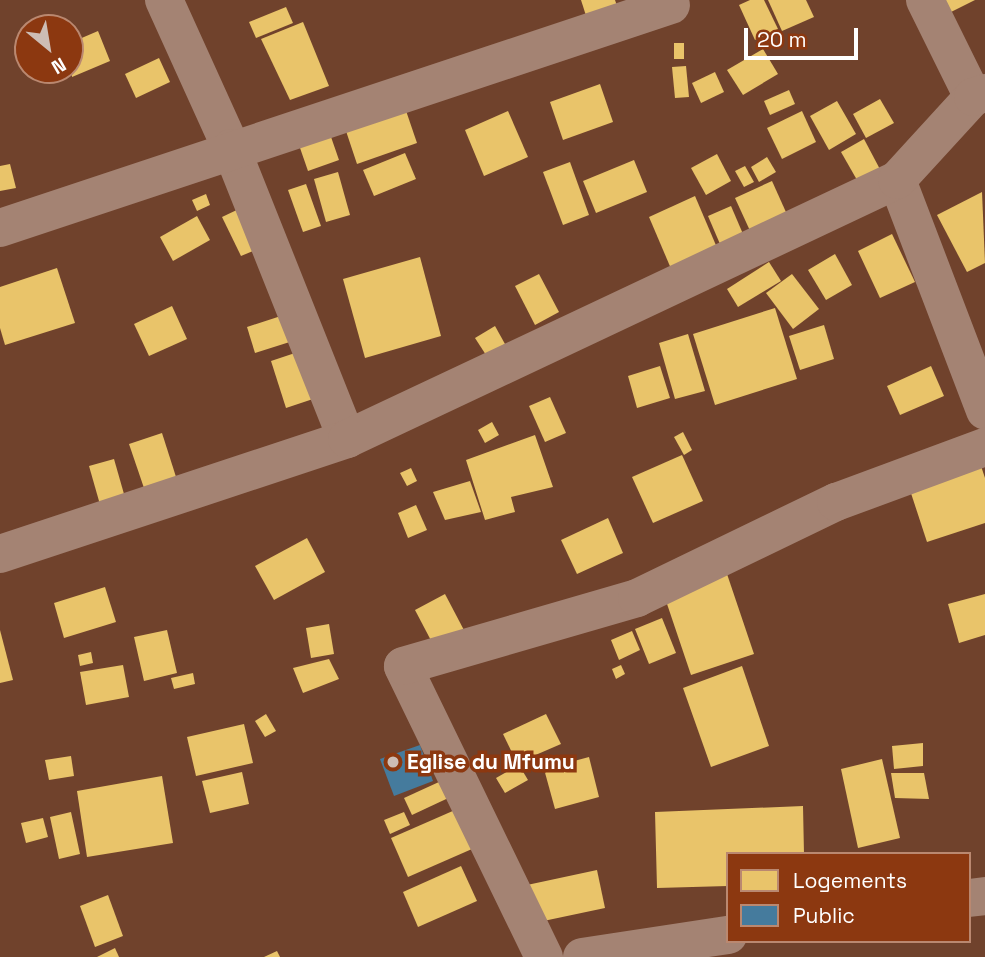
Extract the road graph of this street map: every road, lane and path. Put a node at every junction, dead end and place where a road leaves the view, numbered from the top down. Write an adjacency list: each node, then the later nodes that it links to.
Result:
1 (164, 0): 5 (street)
2 (925, 0): 4 (street)
3 (671, 5): 5 (street)
4 (979, 95): 6 (street)
5 (231, 148): 7 (street); 9 (street)
6 (897, 180): 8 (street); 9 (street)
7 (0, 228)
8 (985, 411)
9 (346, 439): 11 (street)
10 (985, 447): 13 (street)
11 (0, 554)
12 (726, 935): 14 (street)
13 (544, 957)
14 (582, 957)

